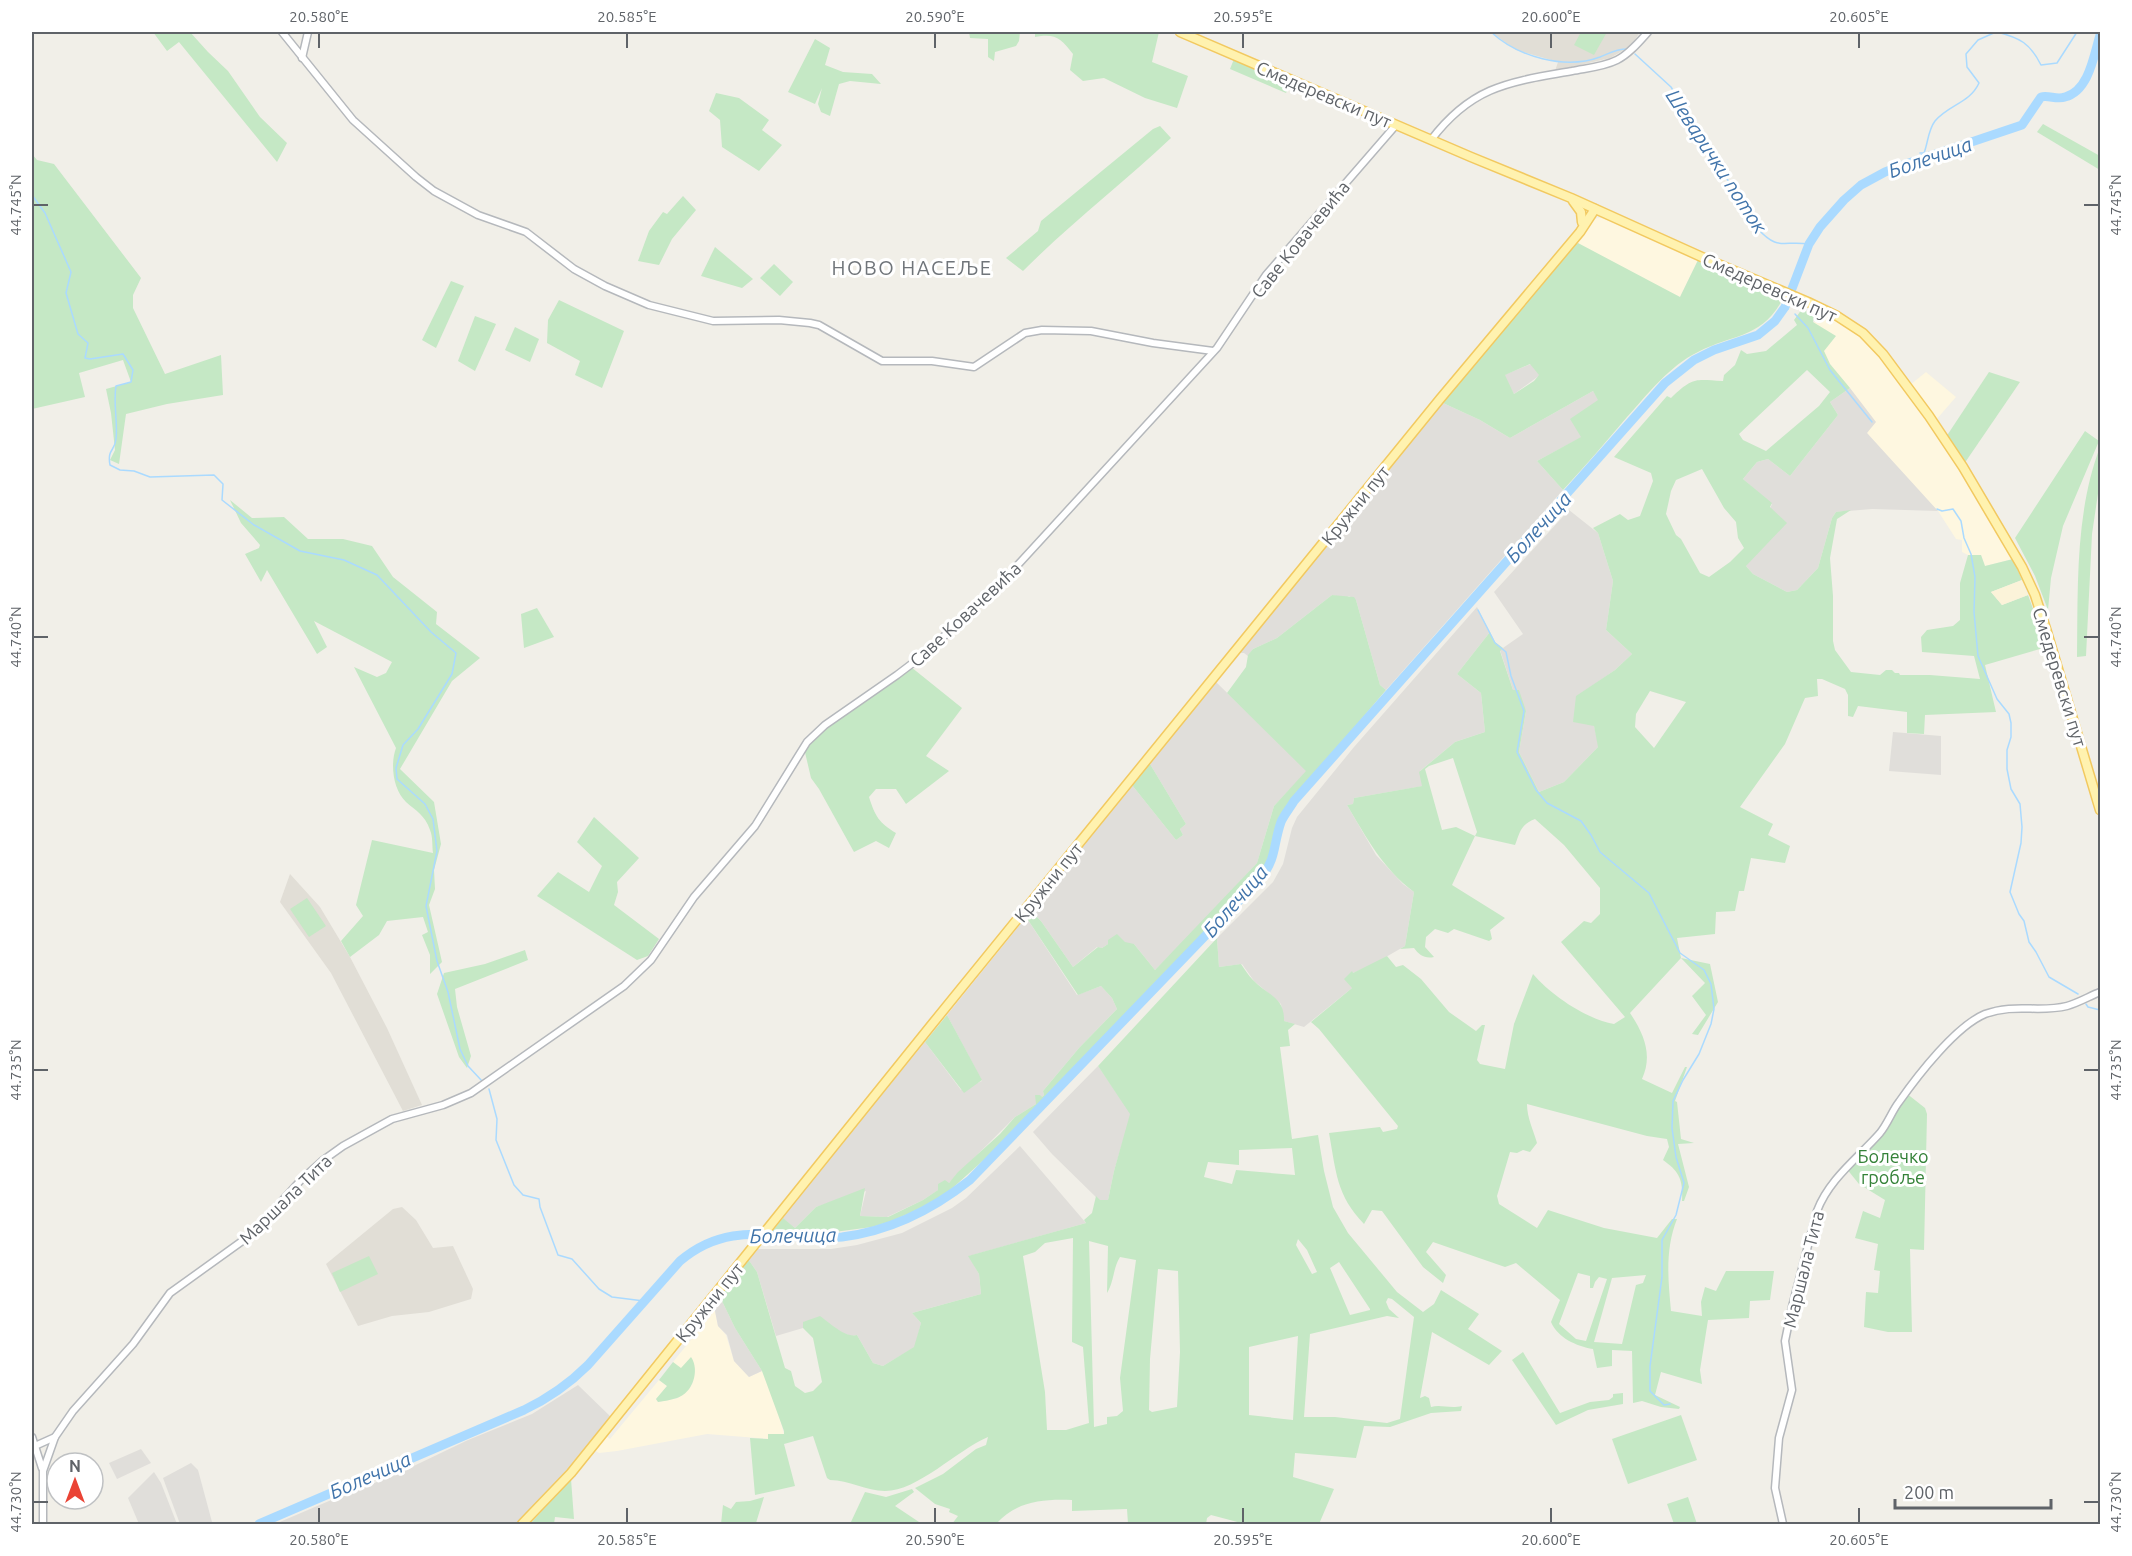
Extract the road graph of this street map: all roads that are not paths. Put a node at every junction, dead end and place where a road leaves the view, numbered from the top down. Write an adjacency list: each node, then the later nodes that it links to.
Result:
1 (282, 32): 5 (street)
2 (308, 32): 5 (street)
3 (1180, 32): 6 (main road, Смедеревски пут)
4 (1648, 32): 7 (street)
5 (302, 58): 12 (street)
6 (1396, 124): 7 (main road, Смедеревски пут); 12 (street, Саве Ковачевића)
7 (1431, 140): 8 (main road, Смедеревски пут)
8 (1571, 198): 9 (main road, Смедеревски пут); 11 (main road)
9 (1593, 208): 10 (main road, Смедеревски пут); 11 (main road, Кружни пут)
10 (1608, 214): 11 (main road); 13 (main road, Смедеревски пут)
11 (1585, 222): 21 (main road, Кружни пут)
12 (1213, 351): 15 (street, Саве Ковачевића)
13 (2100, 810)
14 (2100, 992): 22 (street, Маршала Тита)
15 (507, 1069): 17 (street, Маршала Тита)
16 (32, 1437): 18 (street)
17 (56, 1437): 18 (street); 19 (street, Маршала Тита)
18 (35, 1446): 19 (street)
19 (43, 1471): 20 (street)
20 (43, 1524)
21 (522, 1524)
22 (1784, 1524)

